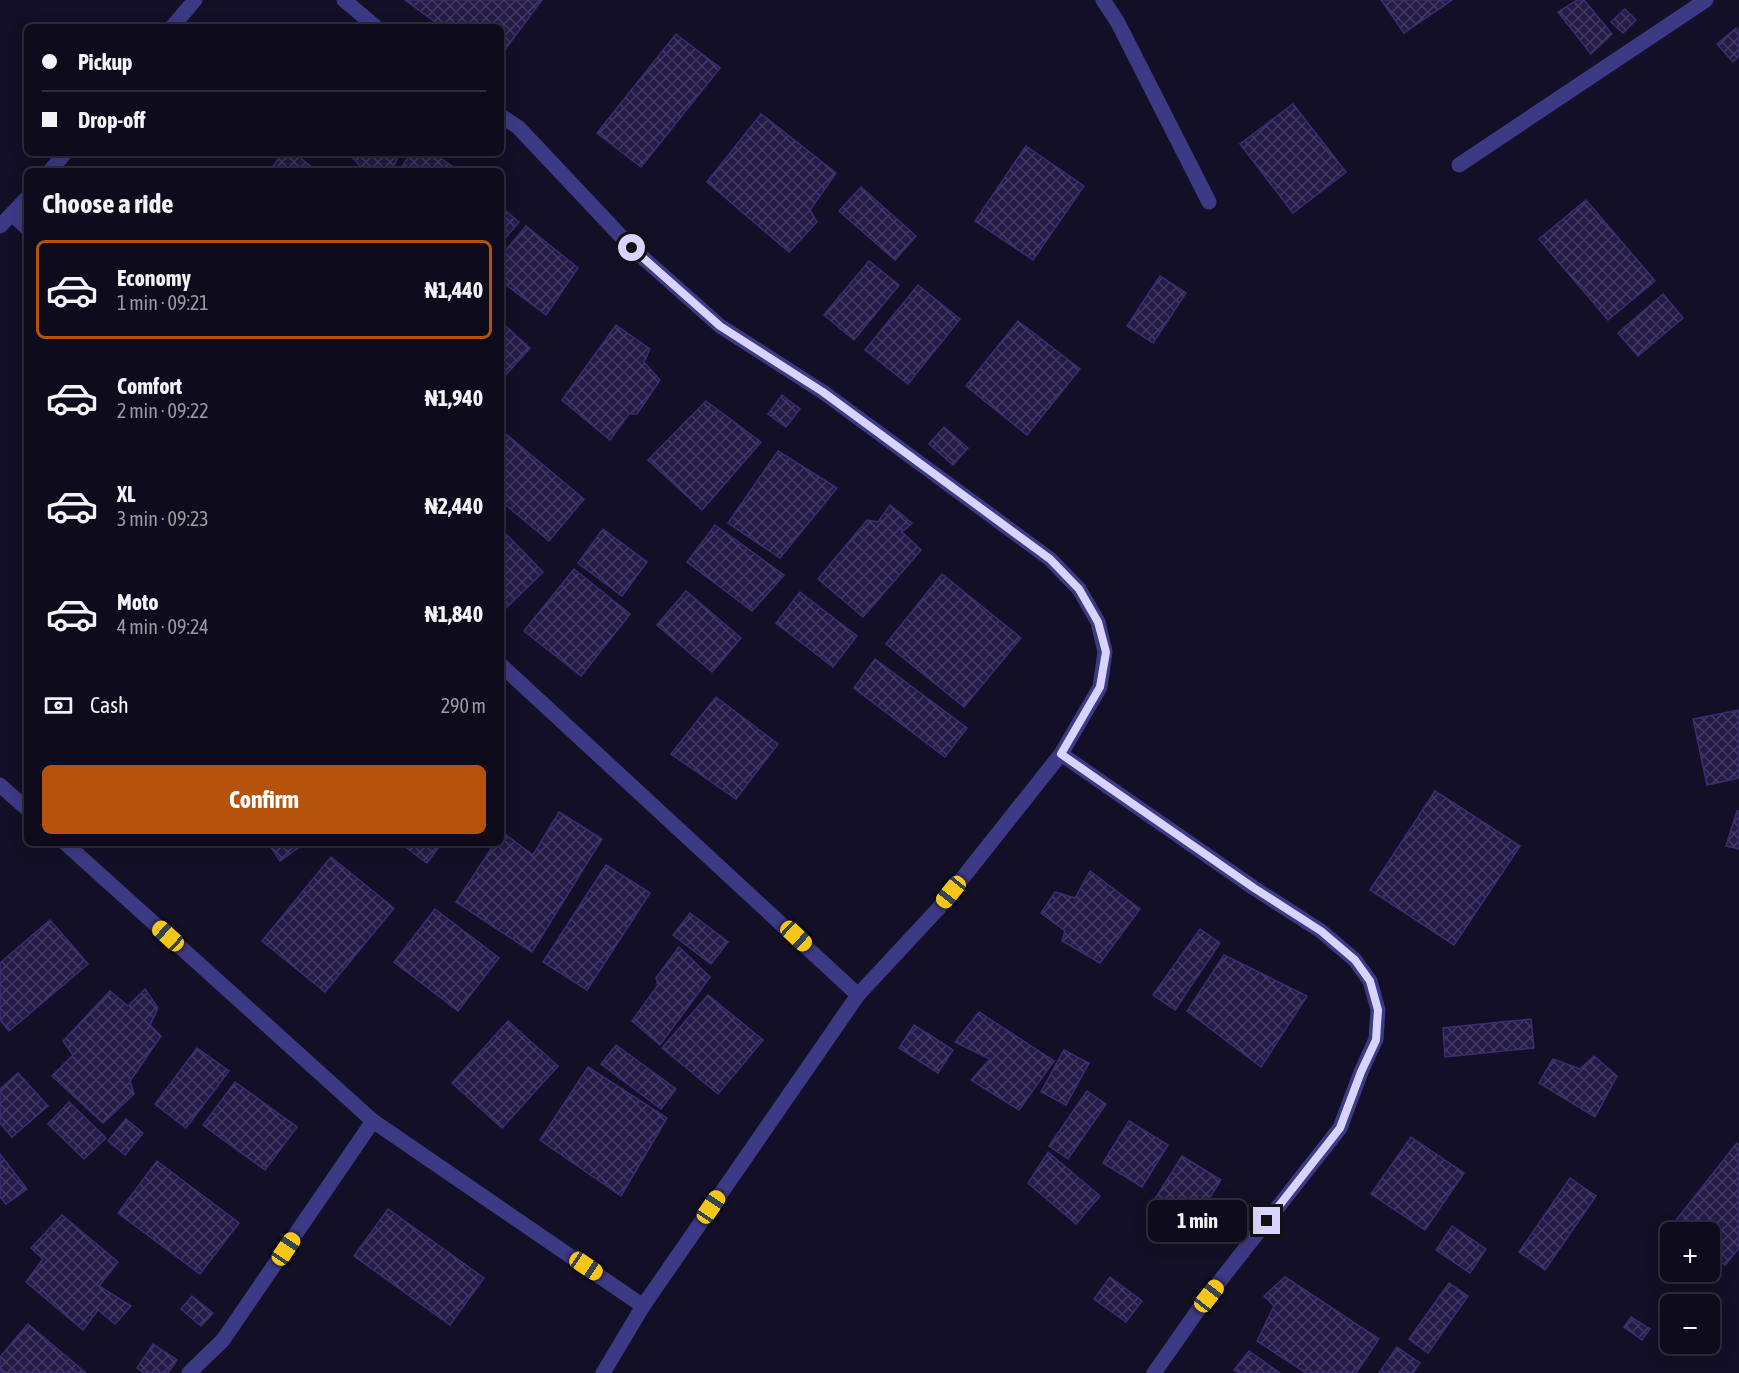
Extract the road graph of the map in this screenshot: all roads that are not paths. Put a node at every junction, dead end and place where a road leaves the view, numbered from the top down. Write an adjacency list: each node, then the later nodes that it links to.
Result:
1 (195, 0): 5 (street)
2 (344, 0): 6 (street)
3 (1103, 0): 12 (street)
4 (1706, 0): 9 (street)
5 (175, 24)
6 (372, 24)
7 (504, 118): 17 (street)
8 (62, 156): 10 (street)
9 (1460, 165)
10 (52, 168)
11 (24, 202): 13 (street)
12 (1209, 202)
13 (13, 215): 14 (street); 15 (street)
14 (24, 225)
15 (0, 226)
16 (504, 668): 21 (street)
17 (1061, 754): 21 (street); 26 (street)
18 (0, 785): 19 (street)
19 (24, 806)
20 (68, 846): 22 (street)
21 (858, 995): 23 (street)
22 (373, 1121): 23 (street); 24 (street)
23 (644, 1306): 25 (street)
24 (189, 1373)
25 (603, 1373)
26 (1154, 1373)

